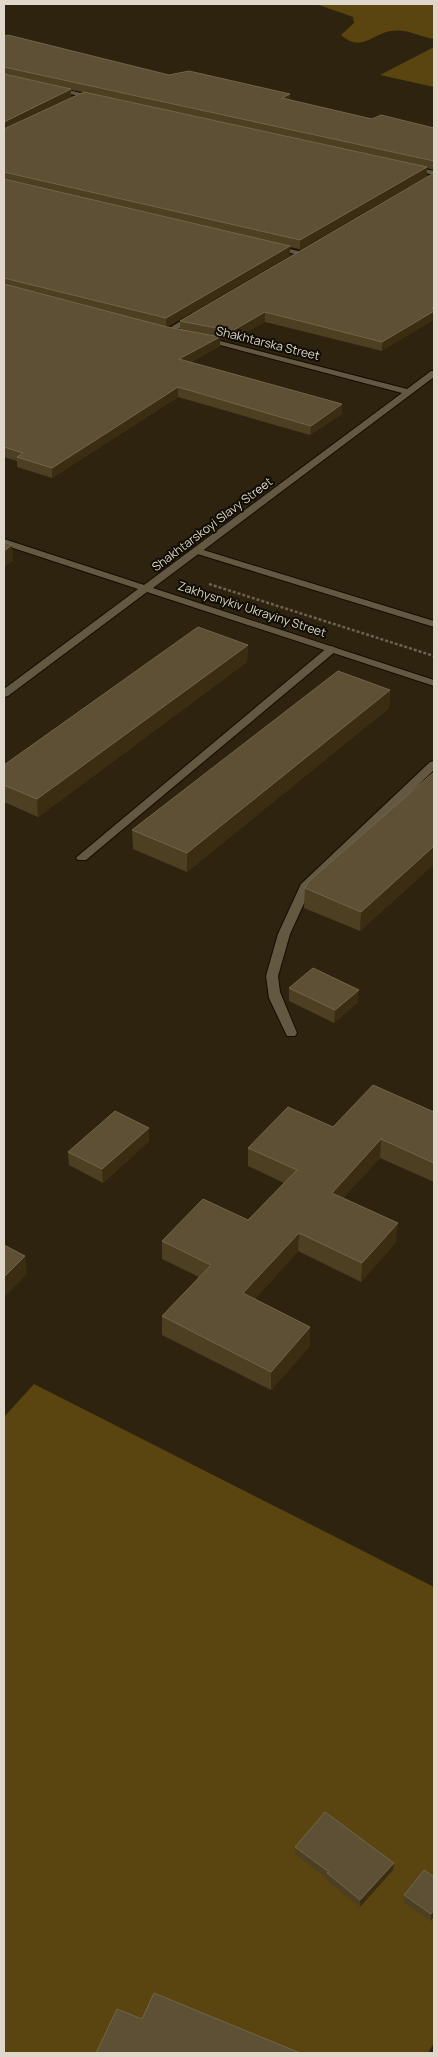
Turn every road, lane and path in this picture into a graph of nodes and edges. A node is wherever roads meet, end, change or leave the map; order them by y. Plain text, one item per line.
1 (49, 88) edge
2 (85, 95) junction
3 (105, 100) edge
4 (69, 103) edge
5 (405, 166) edge
6 (434, 174) edge
7 (426, 181) edge
8 (264, 245) edge
9 (311, 249) edge
10 (303, 254) junction
11 (294, 259) edge
12 (201, 312) edge
13 (158, 330) edge
14 (167, 332) junction
15 (434, 373) edge
16 (409, 392) junction
17 (4, 542) edge
18 (197, 551) junction
19 (169, 572) junction
20 (148, 589) junction
21 (434, 624) edge
22 (332, 649) junction
23 (434, 656) edge
24 (434, 683) edge
25 (4, 694) edge
26 (434, 764) edge
27 (82, 858) dead end
28 (292, 1033) dead end

1 - 2 street
2 - 3 street
2 - 4 street
5 - 6 street
6 - 7 street
8 - 10 street
9 - 10 street
10 - 11 street
12 - 14 street
13 - 14 street, Shakhtarska Street
14 - 16 street, Shakhtarska Street
15 - 16 street, Shakhtarskoyi Slavy Street
16 - 18 street, Shakhtarskoyi Slavy Street
17 - 20 street, Zakhysnykiv Ukrayiny Street
18 - 19 street, Shakhtarskoyi Slavy Street
18 - 21 street
19 - 20 street, Shakhtarskoyi Slavy Street
19 - 23 path
20 - 22 street, Zakhysnykiv Ukrayiny Street
20 - 25 street, Shakhtarskoyi Slavy Street
22 - 24 street, Zakhysnykiv Ukrayiny Street
22 - 27 street
26 - 28 street

